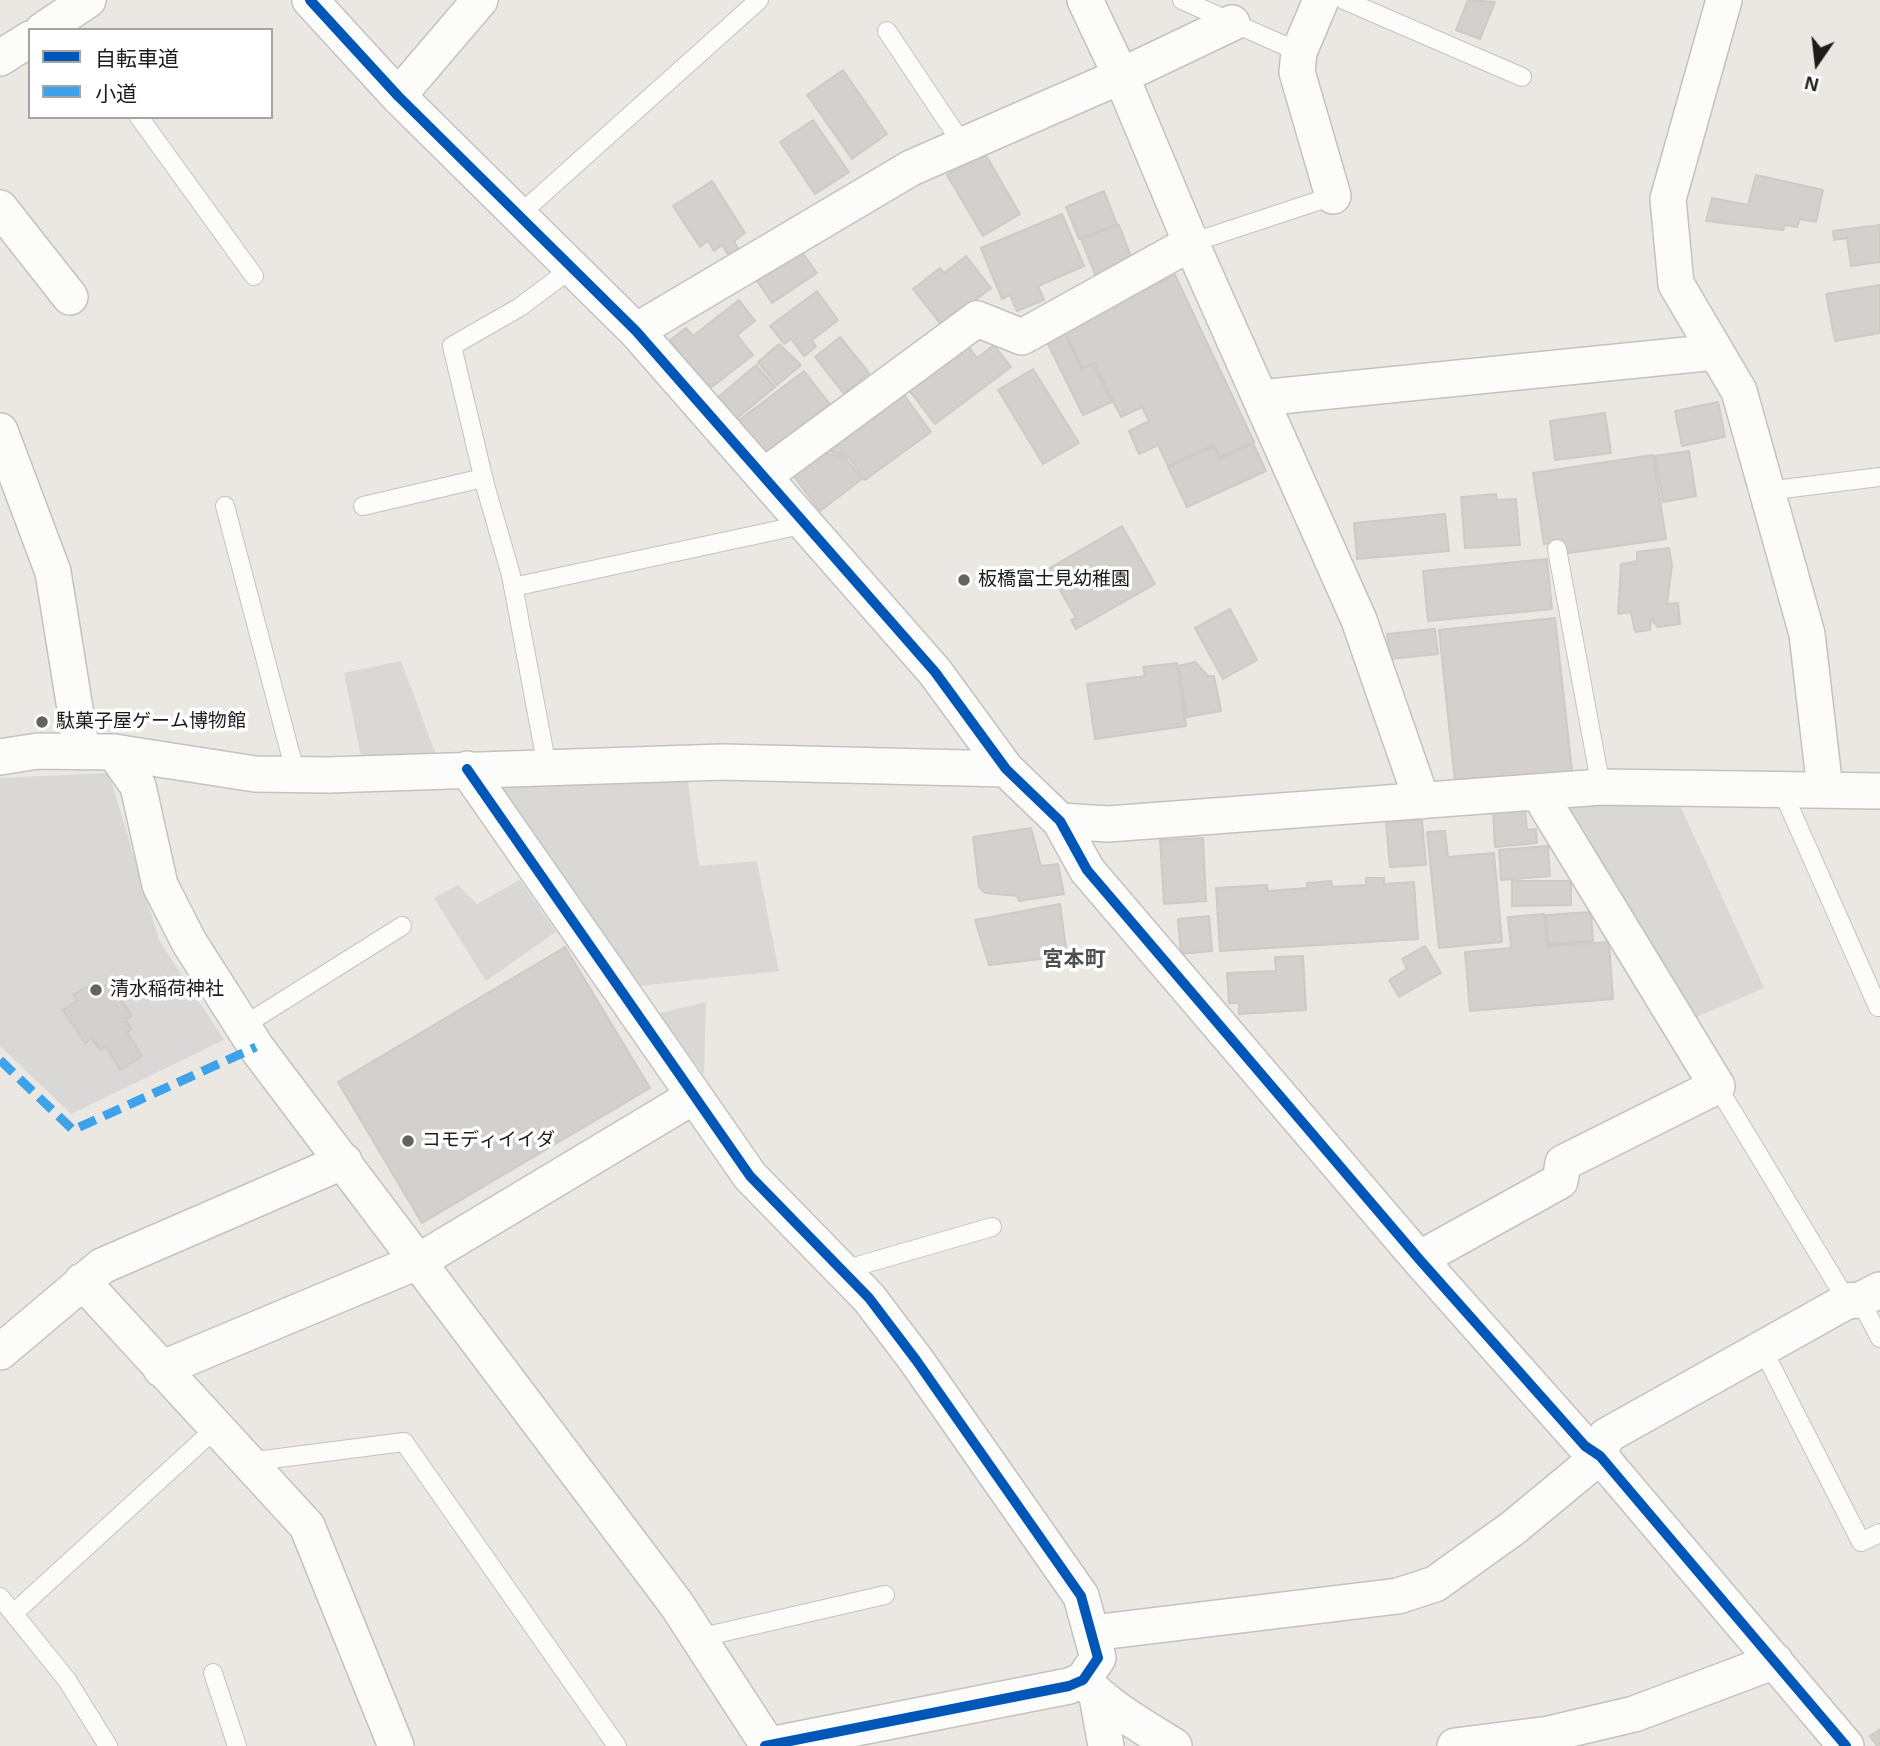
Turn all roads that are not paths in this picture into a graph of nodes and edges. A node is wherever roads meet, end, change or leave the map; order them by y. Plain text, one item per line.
1 (310, 0) edge
2 (480, 0) edge
3 (759, 0) edge
4 (1084, 0) edge
5 (1182, 0) edge
6 (1321, 0) edge
7 (1344, 0) edge
8 (1724, 0) edge
9 (1233, 23) junction
10 (887, 31) dead end
11 (28, 39) edge
12 (1299, 52) junction
13 (0, 58) edge
14 (1121, 76) junction
15 (1522, 77) dead end
16 (398, 96) junction
17 (140, 119) edge
18 (963, 145) junction
19 (1333, 196) joint
20 (0, 208) edge
21 (519, 215) junction
22 (1191, 243) junction
23 (572, 268) junction
24 (254, 275) dead end
25 (71, 297) dead end
26 (636, 331) junction
27 (1716, 352) junction
28 (1260, 398) junction
29 (0, 431) edge
30 (764, 476) junction
31 (1880, 477) edge
32 (483, 478) junction
33 (1767, 491) junction
34 (225, 506) dead end
35 (363, 506) dead end
36 (806, 524) junction
37 (1557, 549) dead end
38 (513, 587) junction
39 (98, 752) junction
40 (0, 757) edge
41 (547, 767) junction
42 (467, 769) junction
43 (1006, 769) junction
44 (296, 775) junction
45 (1601, 787) junction
46 (1781, 788) junction
47 (1825, 789) junction
48 (1880, 791) edge
49 (1538, 792) junction
50 (1422, 801) junction
51 (1060, 821) junction
52 (402, 926) dead end
53 (1878, 1007) dead end
54 (243, 1026) junction
55 (1717, 1086) junction
56 (694, 1096) junction
57 (344, 1161) junction
58 (992, 1227) dead end
59 (1419, 1259) junction
60 (419, 1261) junction
61 (840, 1271) junction
62 (82, 1280) junction
63 (1862, 1297) edge
64 (1880, 1338) edge
65 (1763, 1350) junction
66 (0, 1352) edge
67 (162, 1369) junction
68 (216, 1428) junction
69 (1600, 1456) junction
70 (248, 1462) junction
71 (1880, 1533) edge
72 (885, 1595) dead end
73 (0, 1597) edge
74 (15, 1612) junction
75 (1092, 1633) junction
76 (698, 1638) junction
77 (1775, 1661) junction
78 (213, 1673) dead end
79 (1090, 1688) junction
80 (108, 1746) edge
81 (237, 1746) edge
82 (396, 1746) edge
83 (617, 1746) edge
84 (767, 1746) edge
85 (1106, 1746) edge
86 (1174, 1746) edge
87 (1455, 1746) edge
88 (1846, 1746) edge

1 - 16 street
2 - 16 street
3 - 21 lane
4 - 14 street
5 - 9 lane
6 - 12 street
7 - 15 lane
8 - 27 street
9 - 12 lane
9 - 14 street
10 - 18 lane
11 - 13 street
12 - 19 street
14 - 18 street
14 - 22 street
16 - 21 street
17 - 24 lane
18 - 26 street
19 - 22 lane
20 - 25 street
21 - 23 street
22 - 28 street
22 - 30 street
23 - 26 street
23 - 32 lane
26 - 30 street
27 - 28 street
27 - 33 street
28 - 50 street
29 - 39 street
30 - 36 street
31 - 33 lane
32 - 35 lane
32 - 38 lane
33 - 47 street
34 - 44 lane
36 - 38 lane
36 - 43 street
37 - 45 lane
38 - 41 lane
39 - 40 street
39 - 44 street
39 - 54 street
41 - 42 street
41 - 43 street
42 - 44 street
42 - 56 street
43 - 51 street
45 - 46 street
45 - 49 street
46 - 47 street
46 - 53 lane
47 - 48 street
49 - 50 street
49 - 55 street
50 - 51 street
51 - 59 street
52 - 54 lane
54 - 57 street
55 - 59 street
55 - 63 lane
56 - 60 street
56 - 61 street
57 - 60 street
57 - 62 street
58 - 61 lane
59 - 69 street
60 - 67 street
60 - 76 street
61 - 75 street
62 - 66 street
62 - 67 street
63 - 64 lane
63 - 65 street
65 - 69 street
65 - 71 lane
67 - 68 street
68 - 70 street
68 - 74 lane
69 - 75 street
69 - 77 street
70 - 82 street
70 - 83 lane
72 - 76 lane
73 - 74 lane
74 - 80 lane
75 - 79 street
76 - 84 street
77 - 87 street
77 - 88 street
78 - 81 lane
79 - 84 street
79 - 85 street
79 - 86 street

